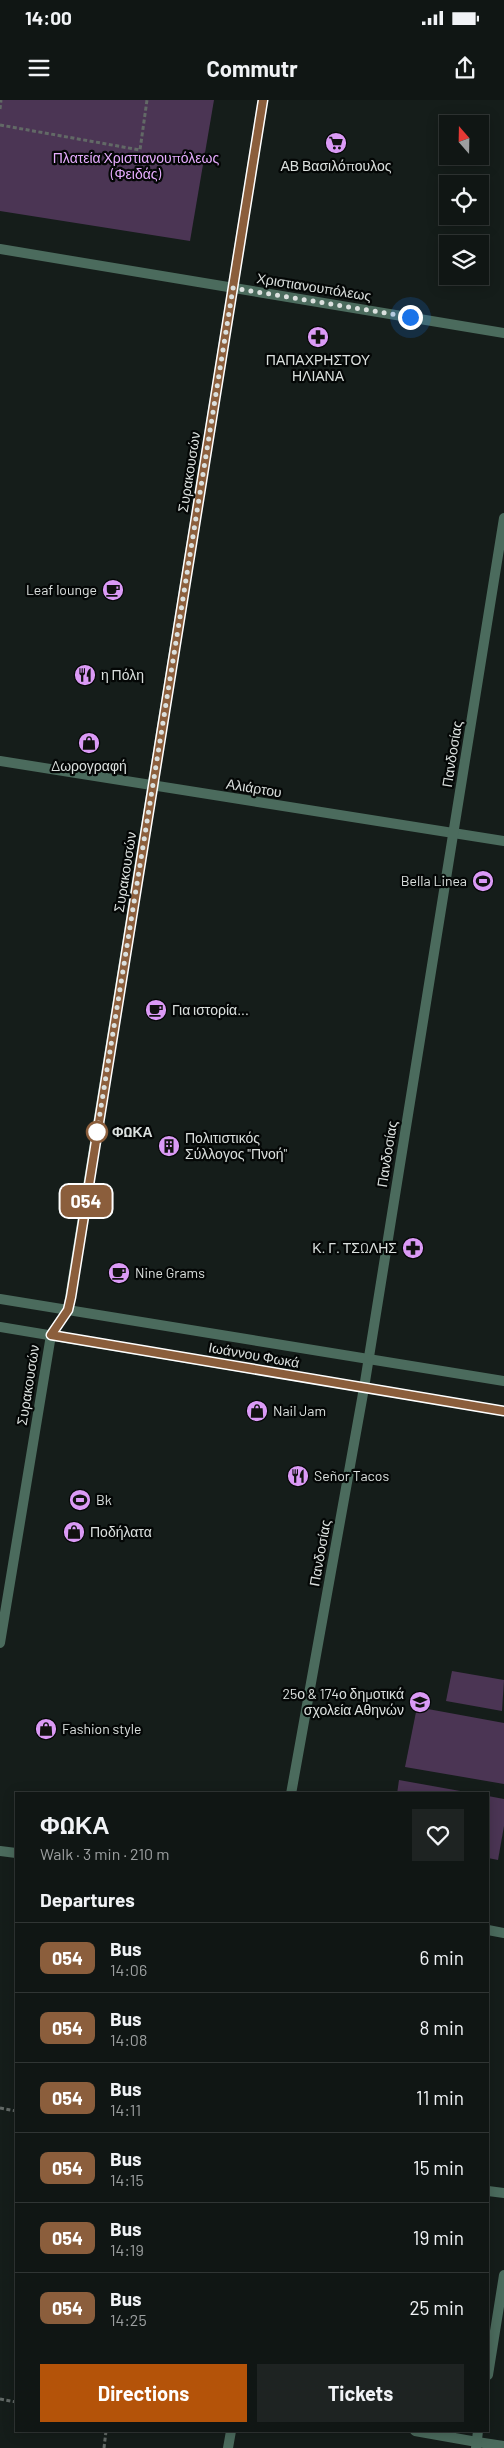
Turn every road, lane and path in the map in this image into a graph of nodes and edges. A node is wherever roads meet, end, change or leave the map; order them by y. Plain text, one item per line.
1 (1, 100) edge
2 (148, 100) edge
3 (263, 100) edge
4 (0, 109) edge
5 (0, 125) edge
6 (0, 249) edge
7 (233, 288) junction
8 (504, 333) edge
9 (504, 518) edge
10 (0, 762) edge
11 (153, 786) junction
12 (453, 833) junction
13 (504, 841) edge
14 (0, 1299) edge
15 (68, 1310) junction
16 (0, 1326) edge
17 (51, 1335) junction
18 (368, 1359) junction
19 (504, 1381) edge
20 (364, 1388) junction
21 (504, 1411) edge
22 (0, 1643) edge
23 (292, 1792) edge
24 (0, 1851) edge
25 (15, 1853) edge
26 (489, 1930) edge
27 (504, 1933) edge
28 (0, 2108) edge
29 (15, 2111) edge
30 (489, 2191) edge
31 (504, 2194) edge
32 (504, 2274) edge
33 (489, 2369) edge
34 (0, 2399) edge
35 (15, 2402) edge
36 (106, 2432) edge
37 (232, 2432) edge
38 (422, 2432) edge
39 (477, 2440) edge
40 (504, 2446) edge
41 (104, 2448) edge
42 (228, 2448) edge

1 - 4 path
2 - 5 path
3 - 7 street, Συρακουσών
6 - 7 street, Χριστιανουπόλεως
7 - 8 street, Χριστιανουπόλεως
7 - 11 street, Συρακουσών
9 - 12 street, Πανδοσίας
10 - 11 street, Αλιάρτου
11 - 12 street, Αλιάρτου
11 - 15 street, Συρακουσών
12 - 13 street, Αλιάρτου
12 - 18 street, Πανδοσίας
14 - 15 street, Ιωάννου Φωκά
15 - 17 street, Συρακουσών
15 - 18 street, Ιωάννου Φωκά
16 - 17 street, Ιωάννου Φωκά
17 - 20 street, Ιωάννου Φωκά
17 - 22 street, Συρακουσών
18 - 19 street, Ιωάννου Φωκά
18 - 20 street, Πανδοσίας
20 - 21 street, Ιωάννου Φωκά
20 - 23 street, Πανδοσίας
24 - 25 street
26 - 27 street
28 - 29 path
30 - 31 street
32 - 33 street
34 - 35 path
36 - 41 path
37 - 42 street
38 - 39 street
39 - 40 street

